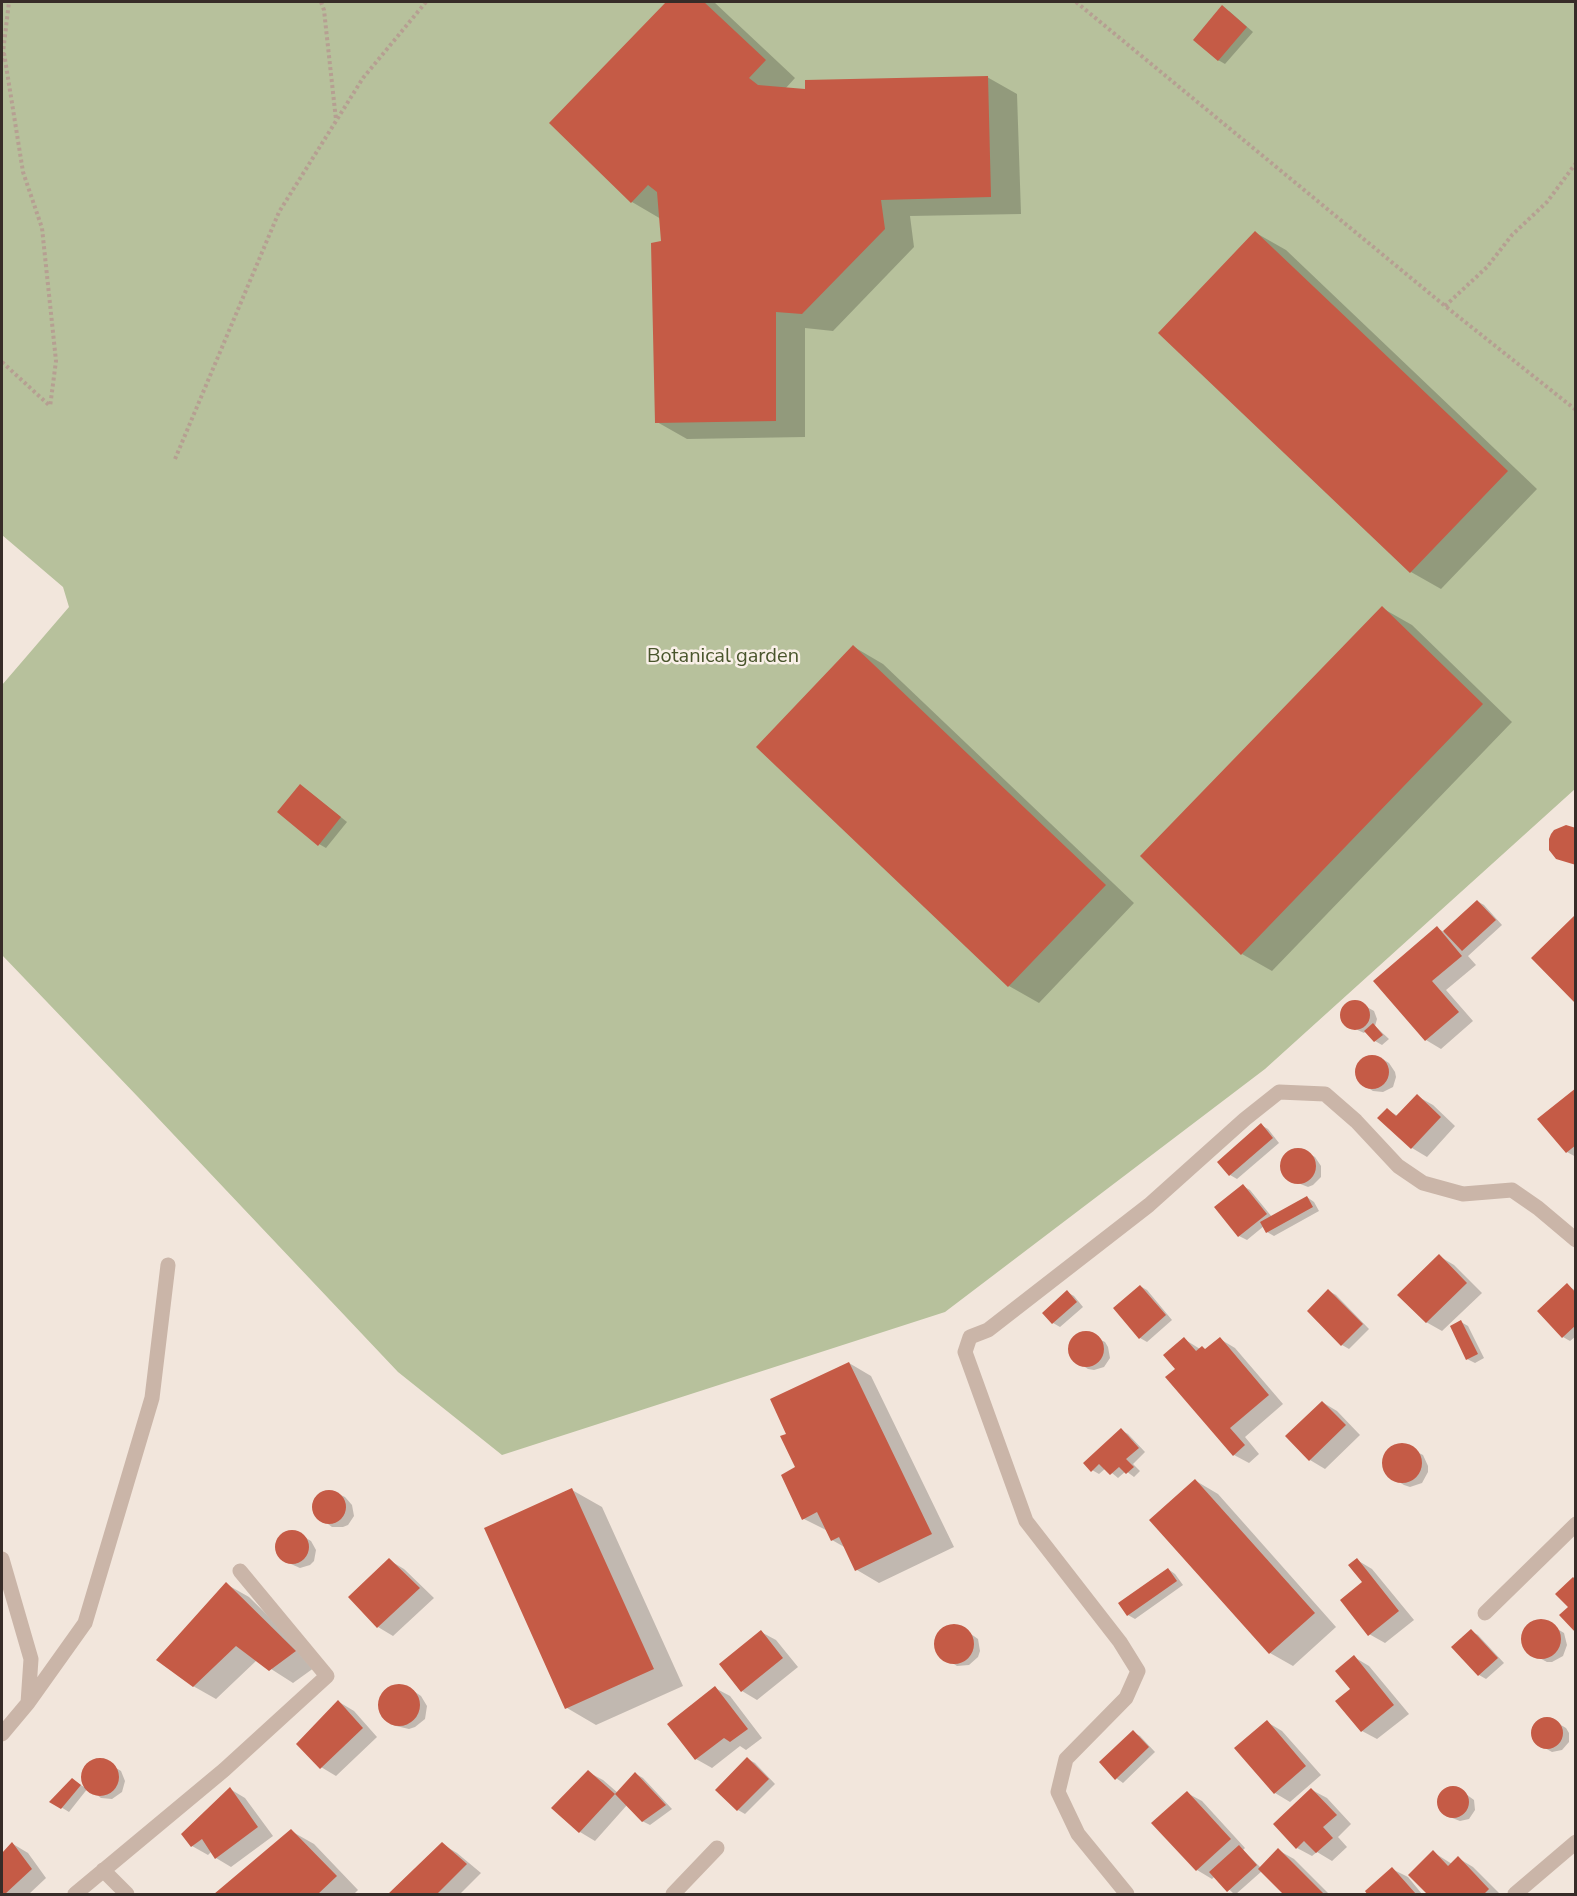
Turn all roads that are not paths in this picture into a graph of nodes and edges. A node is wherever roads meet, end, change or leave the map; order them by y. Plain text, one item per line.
1 (1575, 1240) edge
2 (168, 1265) dead end
3 (1575, 1524) edge
4 (2, 1559) edge
5 (240, 1571) dead end
6 (1485, 1613) dead end
7 (28, 1703) junction
8 (2, 1734) edge
9 (1575, 1842) edge
10 (717, 1848) dead end
11 (103, 1870) junction
12 (75, 1894) edge
13 (127, 1894) edge
14 (673, 1894) edge
15 (1127, 1894) edge
16 (1515, 1894) edge

1 - 15 street
2 - 7 street
3 - 6 street
4 - 7 street
5 - 11 street
7 - 8 street
9 - 16 street
10 - 14 street
11 - 12 street
11 - 13 street

